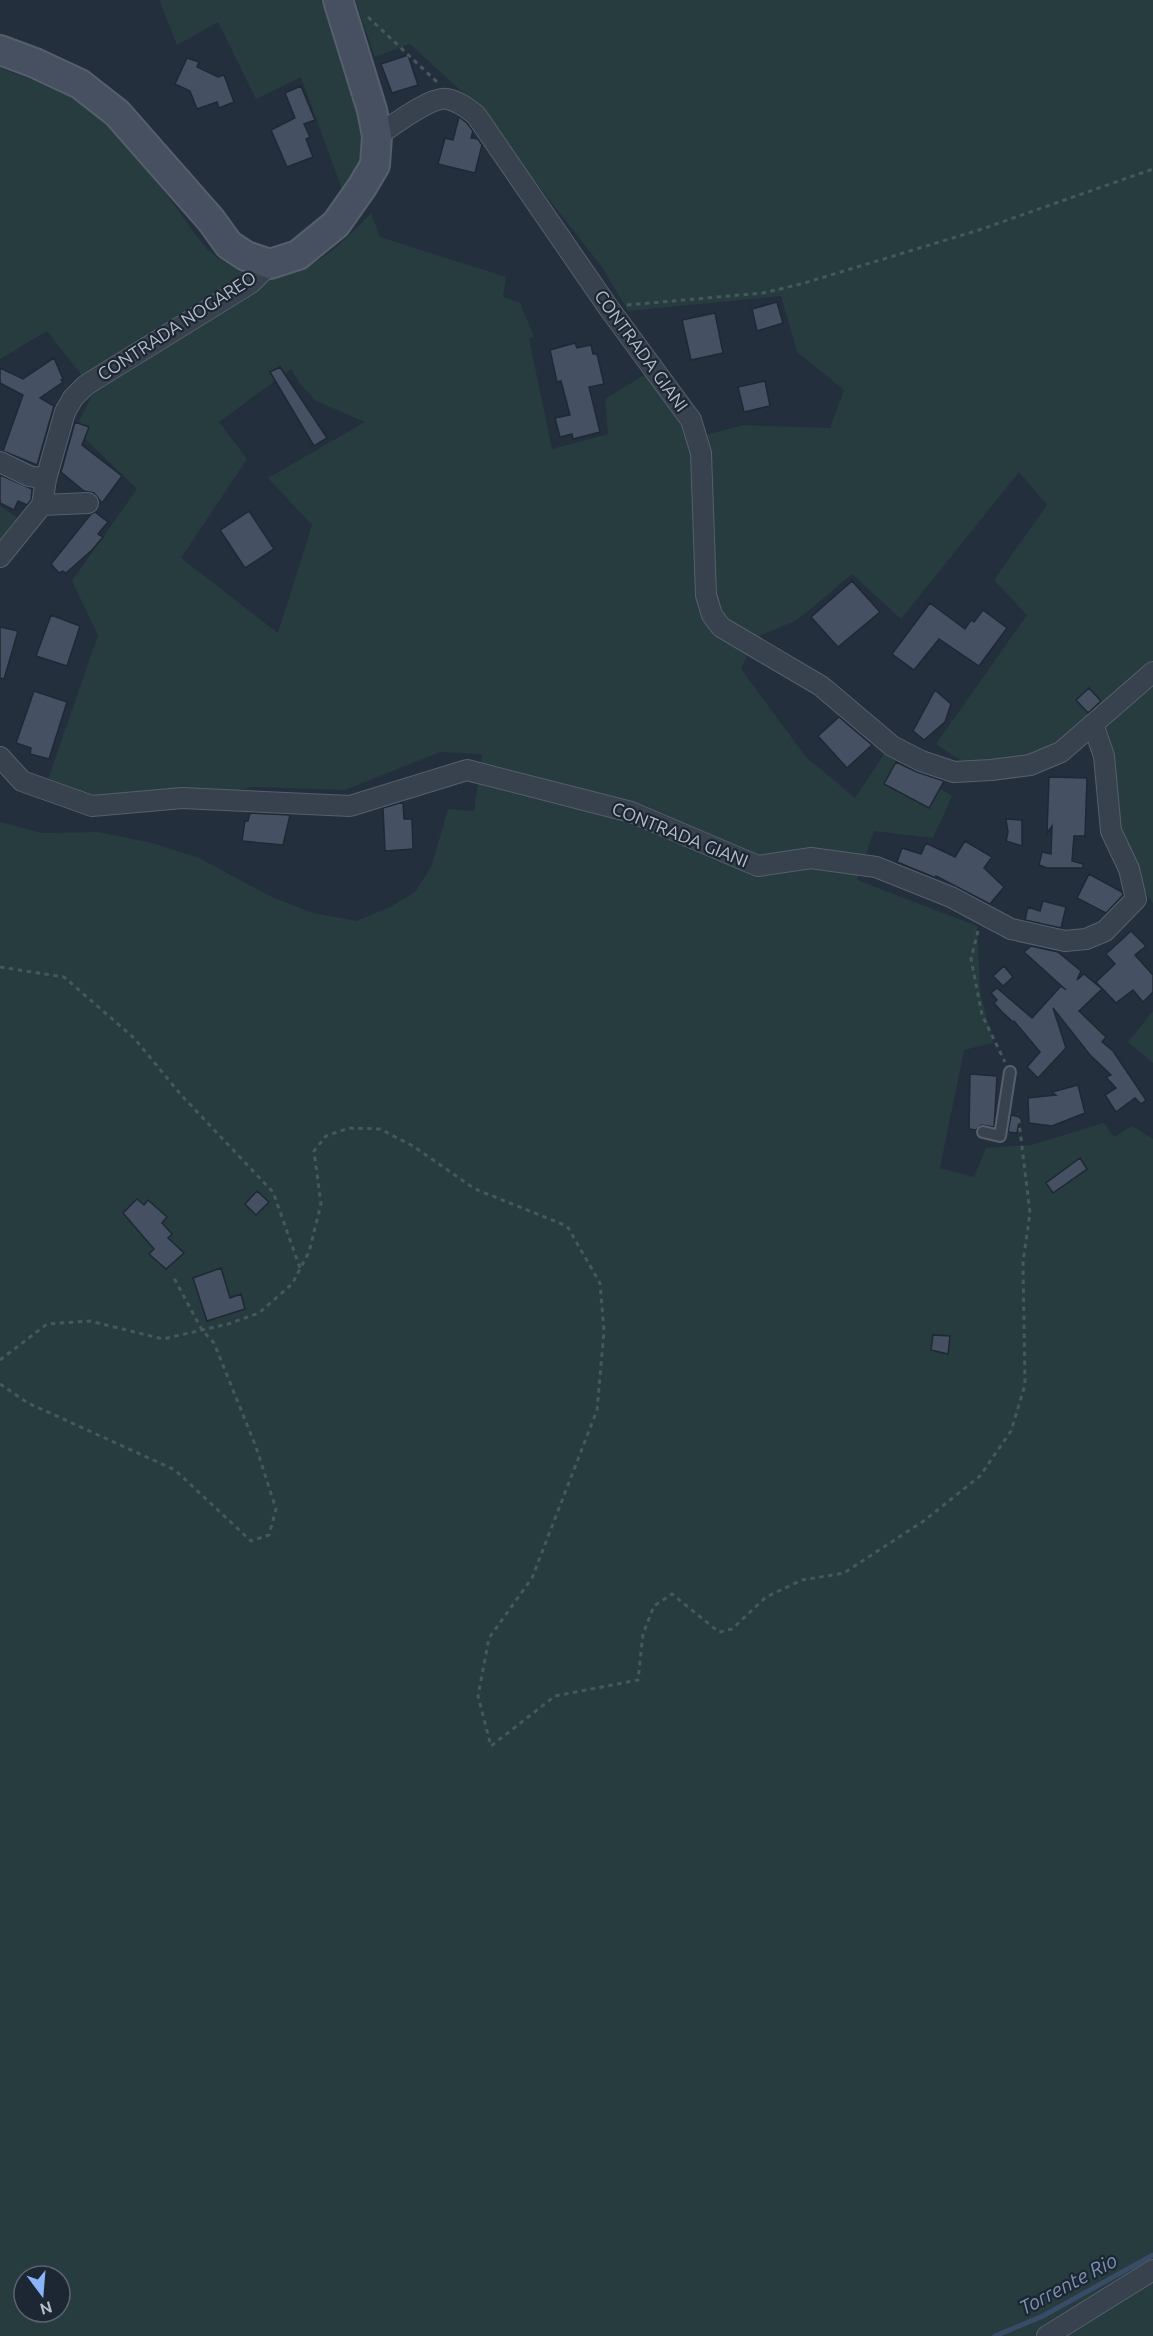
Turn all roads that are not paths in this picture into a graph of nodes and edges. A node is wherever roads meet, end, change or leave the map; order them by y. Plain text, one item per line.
1 (338, 0) edge
2 (0, 50) edge
3 (377, 136) junction
4 (270, 264) junction
5 (0, 462) edge
6 (46, 479) junction
7 (88, 503) dead end
8 (42, 505) junction
9 (0, 556) edge
10 (1153, 672) edge
11 (1093, 724) junction
12 (0, 757) edge
13 (1010, 1072) road end
14 (982, 1132) dead end
15 (1153, 2270) edge
16 (1047, 2336) edge

1 - 3 street
2 - 4 street, CONTRADA NOGAREO
3 - 4 street
3 - 11 street, CONTRADA GIANI
4 - 6 street, CONTRADA NOGAREO
5 - 6 street
6 - 8 street, CONTRADA NOGAREO
7 - 8 street
8 - 9 street
10 - 11 street, CONTRADA GIANI
11 - 12 street, CONTRADA GIANI
13 - 14 lane
15 - 16 street

